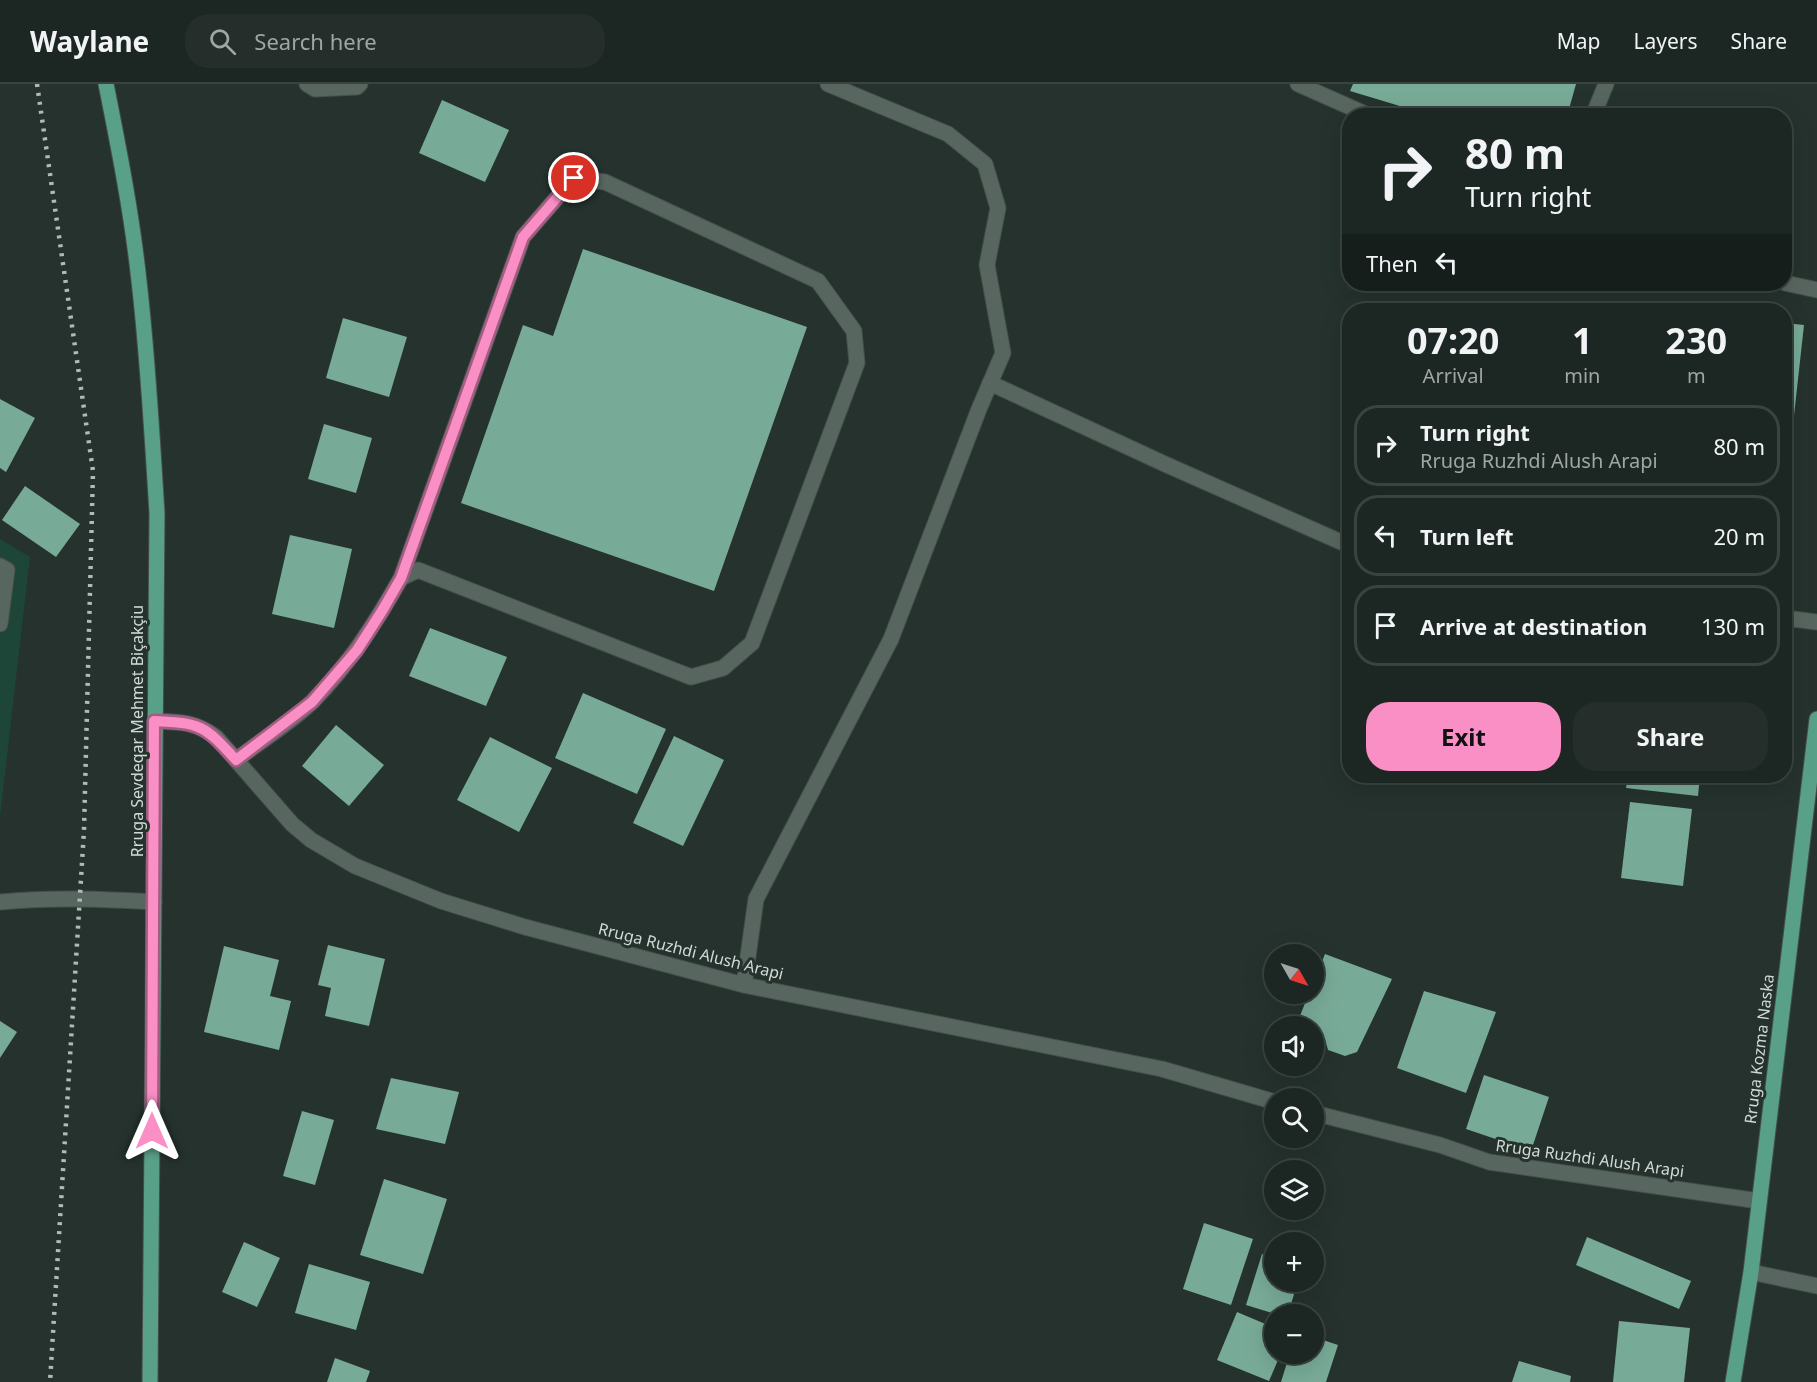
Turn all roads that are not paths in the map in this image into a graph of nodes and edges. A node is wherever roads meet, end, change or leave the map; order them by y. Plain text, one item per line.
1 (106, 84) edge
2 (307, 84) edge
3 (360, 84) edge
4 (828, 84) edge
5 (1298, 84) edge
6 (1606, 84) edge
7 (1352, 108) edge
8 (1596, 108) edge
9 (1792, 285) edge
10 (1817, 290) edge
11 (990, 383) junction
12 (1342, 542) edge
13 (0, 566) edge
14 (401, 578) junction
15 (1792, 619) edge
16 (1817, 622) edge
17 (0, 624) edge
18 (1817, 719) edge
19 (154, 721) junction
20 (236, 760) junction
21 (0, 902) edge
22 (154, 902) junction
23 (744, 985) junction
24 (1264, 1099) edge
25 (1324, 1116) edge
26 (1759, 1201) junction
27 (1751, 1272) junction
28 (1817, 1286) edge
29 (150, 1382) edge
30 (1733, 1382) edge

1 - 19 main road, Rruga Sevdeqar Mehmet Biçakçiu
2 - 3 street
4 - 11 street
5 - 7 street
6 - 8 street
9 - 10 street
11 - 12 street
11 - 23 street
13 - 17 street
14 - 14 street
14 - 20 street
15 - 16 street
18 - 26 main road, Rruga Kozma Naska
19 - 20 street, Rruga Ruzhdi Alush Arapi
19 - 22 main road, Rruga Sevdeqar Mehmet Biçakçiu
20 - 23 street, Rruga Ruzhdi Alush Arapi
21 - 22 street
22 - 29 main road, Rruga Sevdeqar Mehmet Biçakçiu
23 - 24 street, Rruga Ruzhdi Alush Arapi
25 - 26 street, Rruga Ruzhdi Alush Arapi
26 - 27 main road, Rruga Kozma Naska
27 - 28 street
27 - 30 main road, Rruga Kozma Naska

